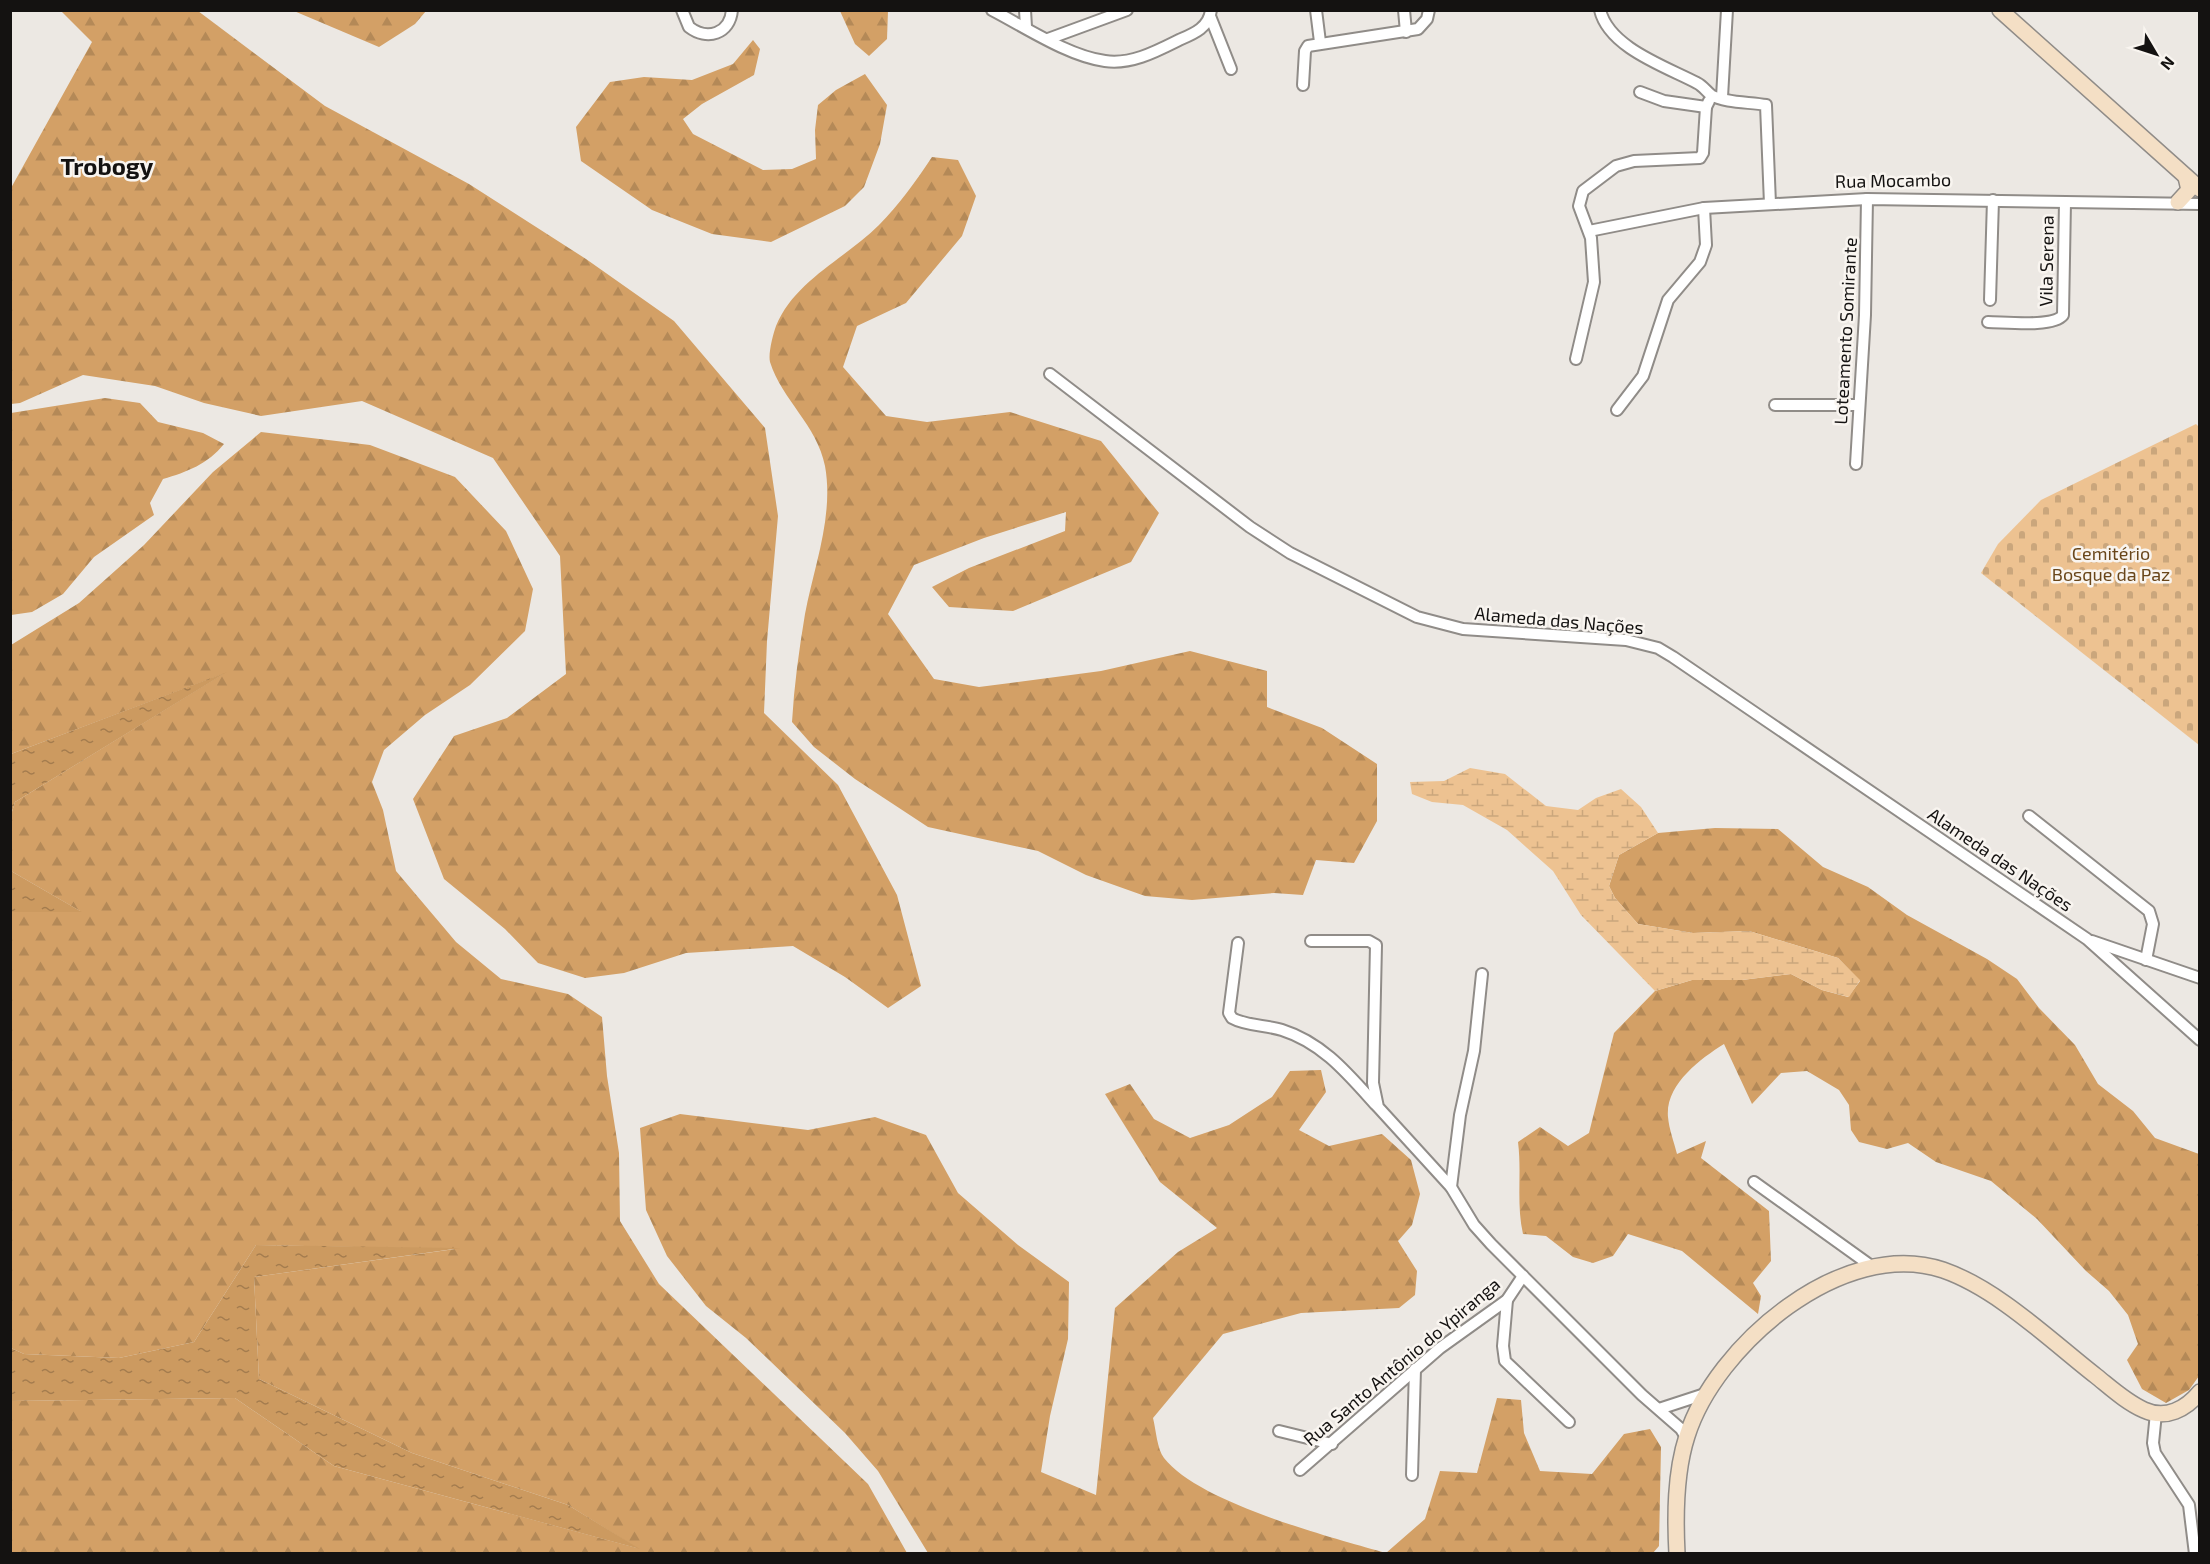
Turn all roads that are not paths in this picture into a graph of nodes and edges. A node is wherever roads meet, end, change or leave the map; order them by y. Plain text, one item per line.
1 (682, 10) edge
2 (732, 10) edge
3 (992, 10) edge
4 (1025, 10) edge
5 (1127, 10) edge
6 (1316, 10) edge
7 (1404, 10) edge
8 (1600, 10) edge
9 (1727, 10) edge
10 (2000, 10) edge
11 (1210, 13) edge
12 (1428, 15) edge
13 (1026, 27) junction
14 (1406, 32) junction
15 (1048, 39) junction
16 (1320, 42) junction
17 (1231, 69) dead end
18 (1303, 85) dead end
19 (1640, 92) dead end
20 (1716, 96) junction
21 (1706, 107) junction
22 (2186, 177) junction
23 (2199, 189) edge
24 (1867, 199) junction
25 (1993, 200) junction
26 (2065, 202) junction
27 (2178, 202) junction
28 (1770, 204) junction
29 (2199, 204) edge
30 (1704, 208) junction
31 (1589, 231) junction
32 (1989, 300) dead end
33 (1988, 322) dead end
34 (1576, 359) dead end
35 (1050, 374) dead end
36 (1775, 405) dead end
37 (1860, 405) junction
38 (1617, 410) dead end
39 (1856, 464) dead end
40 (2029, 816) dead end
41 (2087, 939) junction
42 (1311, 941) dead end
43 (1238, 943) dead end
44 (2146, 960) junction
45 (1482, 974) dead end
46 (2199, 978) edge
47 (2199, 1040) edge
48 (1378, 1107) junction
49 (1754, 1182) dead end
50 (1450, 1187) junction
51 (1874, 1268) junction
52 (1523, 1276) junction
53 (1507, 1300) junction
54 (1415, 1369) junction
55 (2199, 1392) edge
56 (1708, 1393) junction
57 (1659, 1409) junction
58 (2156, 1413) junction
59 (1569, 1422) dead end
60 (1279, 1431) dead end
61 (1686, 1437) junction
62 (1332, 1444) junction
63 (1300, 1470) dead end
64 (1412, 1475) dead end
65 (1677, 1554) edge
66 (2195, 1554) edge

1 - 2 street
3 - 13 street
4 - 13 street
5 - 15 street
6 - 16 street
7 - 14 street
8 - 20 street
9 - 20 street
10 - 22 main road
11 - 15 street
11 - 17 street
12 - 14 street
13 - 15 street
14 - 16 street
16 - 18 street
19 - 21 street
20 - 21 street
20 - 28 street
21 - 31 street
22 - 23 main road
22 - 27 main road
24 - 25 street, Rua Mocambo
24 - 28 street, Rua Mocambo
24 - 37 street, Loteamento Somirante
25 - 26 street, Rua Mocambo
25 - 32 street
26 - 27 street, Rua Mocambo
26 - 33 street, Vila Serena
27 - 29 street, Rua Mocambo
28 - 30 street, Rua Mocambo
30 - 31 street, Rua Mocambo
30 - 38 street
31 - 34 street
35 - 41 street, Alameda das Nações
36 - 37 street
37 - 39 street, Loteamento Somirante
40 - 44 street
41 - 44 street, Alameda das Nações
41 - 47 street, Alameda das Nações
42 - 48 street
43 - 48 street, Rua Santo Antônio do Ypiranga
44 - 46 street, Alameda das Nações
45 - 50 street
48 - 50 street, Rua Santo Antônio do Ypiranga
49 - 51 street
50 - 52 street, Rua Santo Antônio do Ypiranga
51 - 56 main road
51 - 58 main road
52 - 53 street, Rua Santo Antônio do Ypiranga
52 - 57 street, Rua Santo Antônio do Ypiranga
53 - 54 street, Rua Santo Antônio do Ypiranga
53 - 59 street
54 - 62 street, Rua Santo Antônio do Ypiranga
54 - 64 street
55 - 58 main road
56 - 57 street
56 - 61 main road
57 - 61 street, Rua Santo Antônio do Ypiranga
58 - 66 street
60 - 62 street
61 - 65 main road
62 - 63 street, Rua Santo Antônio do Ypiranga

